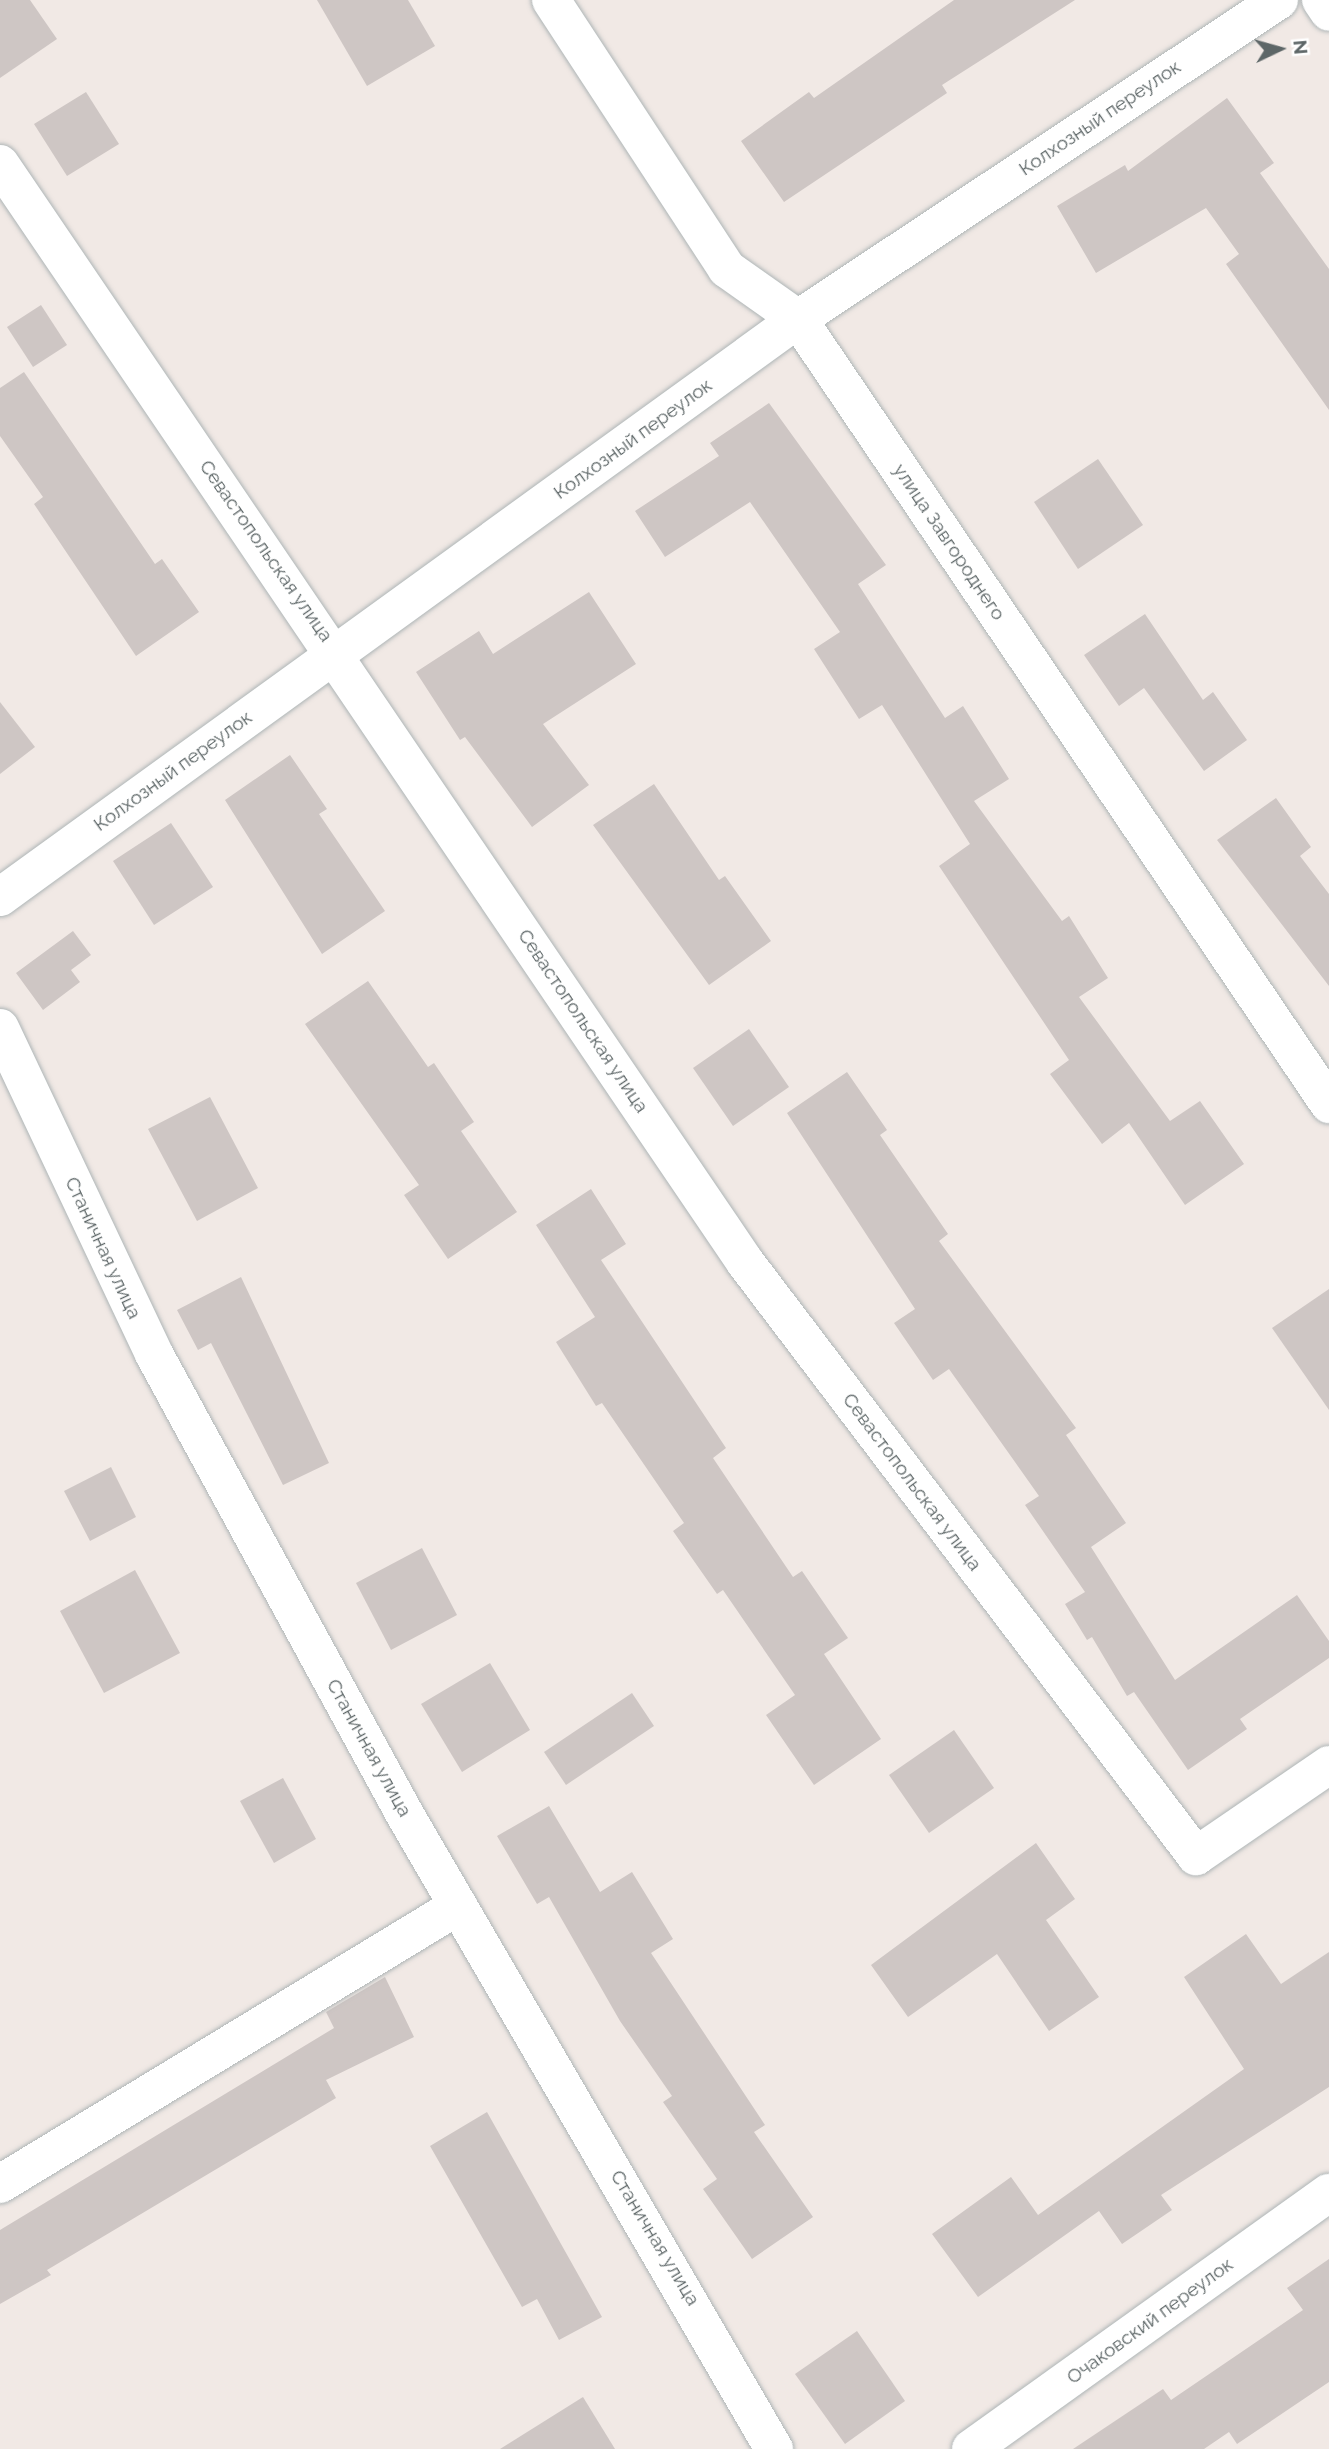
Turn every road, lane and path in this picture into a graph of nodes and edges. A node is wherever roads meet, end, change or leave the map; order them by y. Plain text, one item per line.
1 (551, 0) edge
2 (1279, 0) edge
3 (1321, 0) edge
4 (1329, 12) edge
5 (0, 164) edge
6 (798, 319) junction
7 (336, 653) junction
8 (0, 897) edge
9 (0, 1028) edge
10 (1329, 1104) edge
11 (1329, 1765) edge
12 (458, 1906) junction
13 (0, 2184) edge
14 (1329, 2193) edge
15 (774, 2449) edge
16 (971, 2449) edge

1 - 6 street, улица Завгороднего
2 - 6 street, Колхозный переулок
3 - 4 street
5 - 7 street, Севастопольская улица
6 - 7 street, Колхозный переулок
6 - 10 street, улица Завгороднего
7 - 8 street, Колхозный переулок
7 - 11 street, Севастопольская улица
9 - 12 street, Станичная улица
12 - 13 street
12 - 15 street, Станичная улица
14 - 16 street, Очаковский переулок

